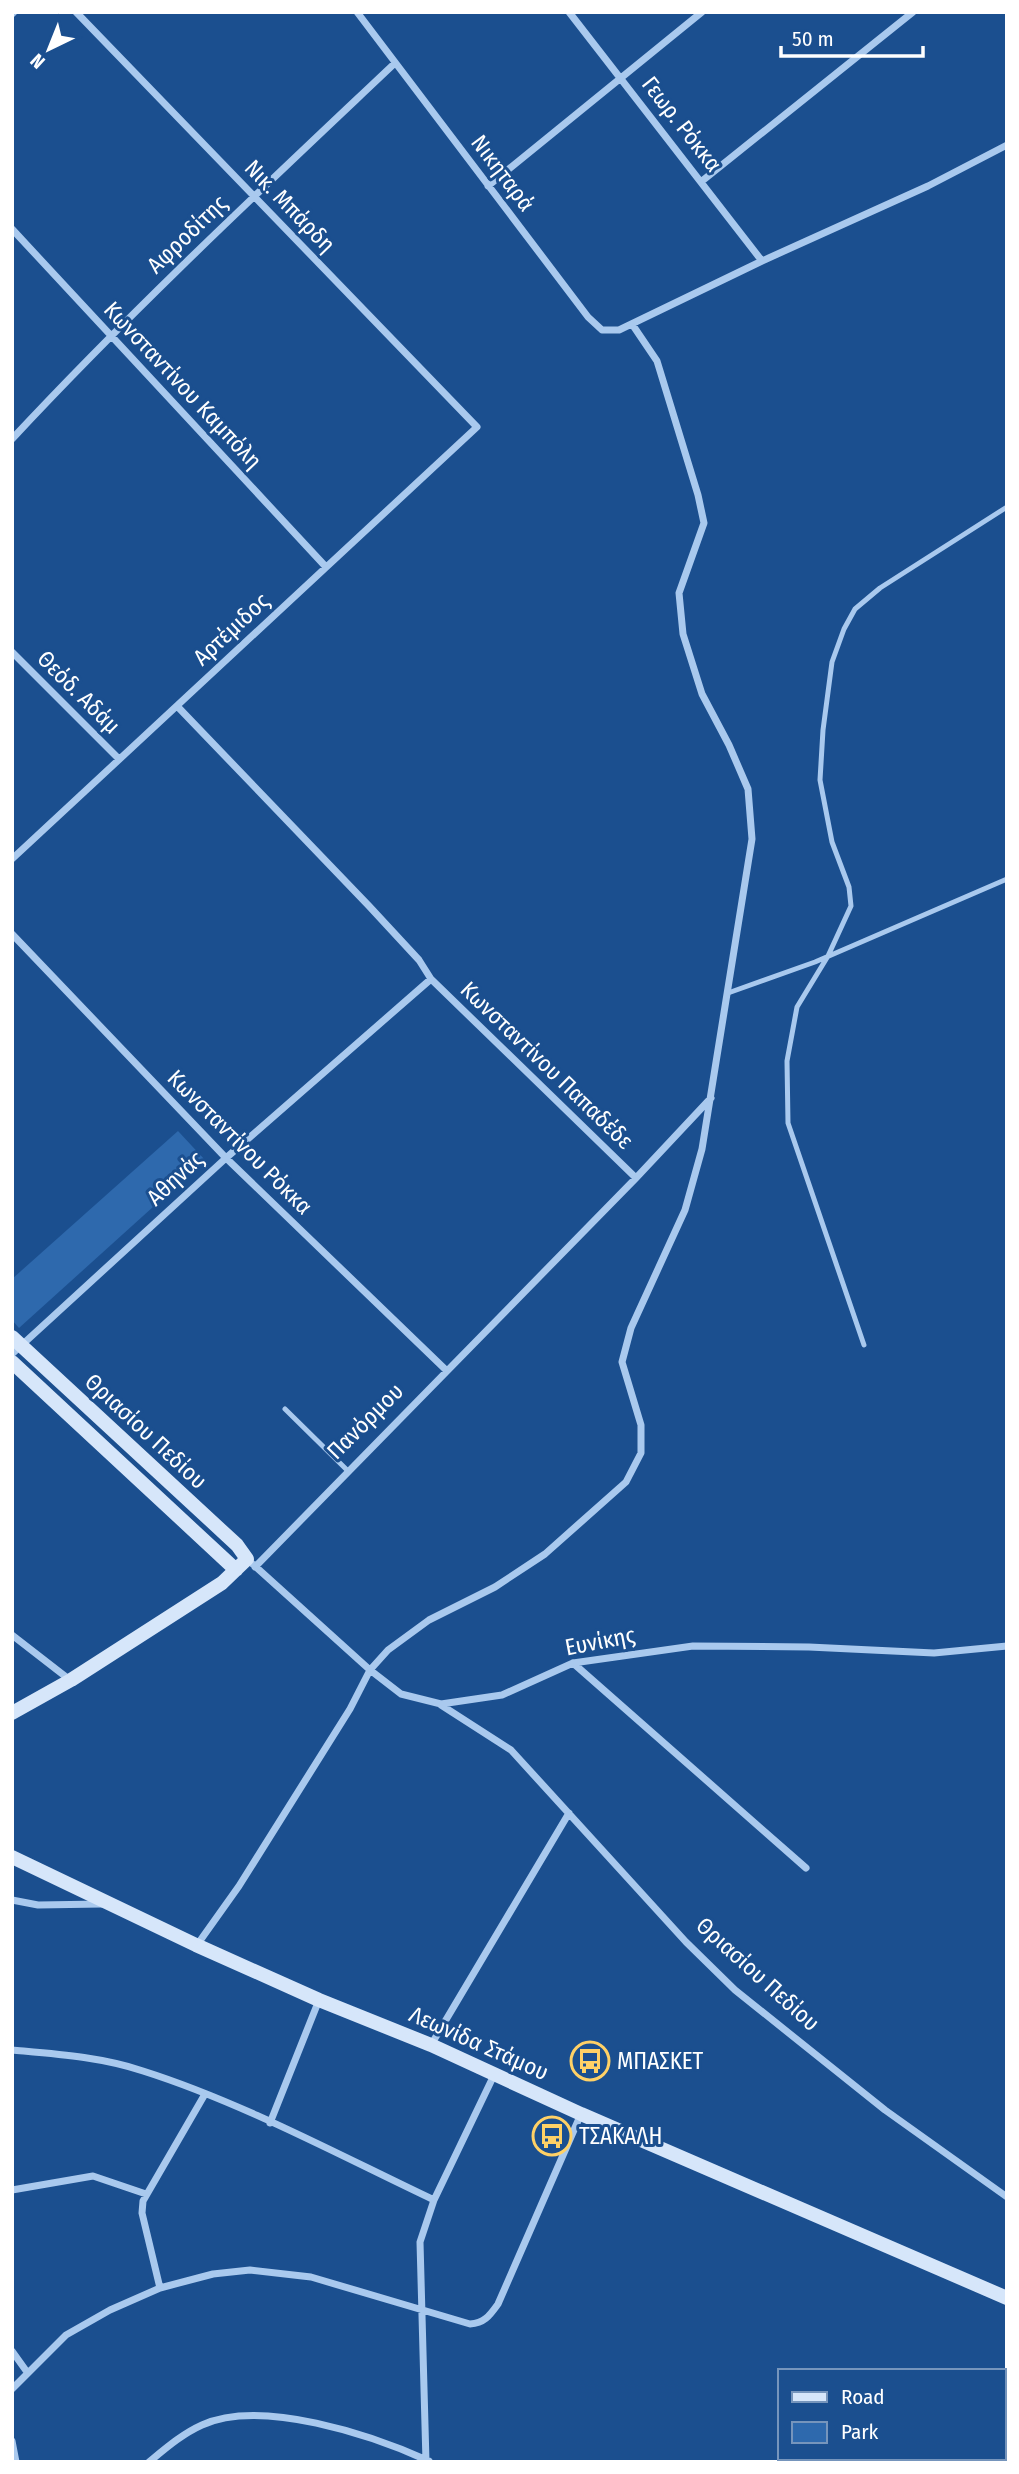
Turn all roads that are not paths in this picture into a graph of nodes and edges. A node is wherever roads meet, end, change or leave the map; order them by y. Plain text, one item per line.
1 (76, 12) edge
2 (357, 12) edge
3 (569, 12) edge
4 (702, 12) edge
5 (913, 12) edge
6 (395, 63) junction
7 (621, 76) junction
8 (1007, 145) edge
9 (702, 181) junction
10 (488, 186) junction
11 (253, 196) junction
12 (12, 229) edge
13 (762, 261) junction
14 (632, 324) junction
15 (111, 336) junction
16 (477, 428) joint
17 (12, 439) edge
18 (1007, 507) edge
19 (327, 567) junction
20 (12, 652) edge
21 (177, 706) junction
22 (119, 759) junction
23 (12, 859) edge
24 (1007, 879) edge
25 (12, 934) edge
26 (828, 956) junction
27 (431, 979) junction
28 (728, 993) junction
29 (712, 1097) junction
30 (226, 1158) junction
31 (636, 1178) junction
32 (864, 1345) dead end
33 (15, 1346) edge
34 (12, 1362) edge
35 (447, 1371) junction
36 (285, 1409) dead end
37 (348, 1471) junction
38 (246, 1565) junction
39 (12, 1635) edge
40 (1007, 1646) edge
41 (573, 1662) junction
42 (370, 1670) junction
43 (71, 1680) junction
44 (441, 1704) junction
45 (12, 1713) edge
46 (569, 1813) junction
47 (12, 1857) edge
48 (806, 1868) dead end
49 (12, 1900) edge
50 (108, 1903) junction
51 (197, 1945) junction
52 (319, 2000) junction
53 (431, 2045) junction
54 (12, 2049) edge
55 (495, 2073) junction
56 (205, 2094) junction
57 (581, 2114) junction
58 (270, 2123) junction
59 (12, 2190) edge
60 (146, 2194) junction
61 (1007, 2197) edge
62 (434, 2200) junction
63 (160, 2288) junction
64 (1007, 2298) edge
65 (423, 2311) junction
66 (12, 2351) edge
67 (27, 2372) junction
68 (12, 2389) edge
69 (12, 2441) edge
70 (427, 2461) edge
71 (16, 2462) edge
72 (149, 2462) edge

1 - 11 street, Νικ. Μπάρδη
2 - 6 street, Νικηταρά
3 - 7 street, Γεωρ. Ρόκκα
4 - 7 street
5 - 9 street
6 - 10 street, Νικηταρά
6 - 11 street, Αφροδίτης
7 - 9 street, Γεωρ. Ρόκκα
7 - 10 street
8 - 13 street
9 - 13 street, Γεωρ. Ρόκκα
10 - 14 street, Νικηταρά
11 - 15 street, Αφροδίτης
11 - 16 street, Νικ. Μπάρδη
12 - 15 street, Κωνσταντίνου Καμπόλη
13 - 14 street
14 - 28 street
15 - 17 street, Αφροδίτης
15 - 19 street, Κωνσταντίνου Καμπόλη
16 - 19 street, Αρτέμιδος
18 - 26 lane
19 - 21 street, Αρτέμιδος
20 - 22 street, Θεόδ. Αδάμ
21 - 22 street, Αρτέμιδος
21 - 27 street, Κωνσταντίνου Παπαδέδε
22 - 23 street, Αρτέμιδος
24 - 26 lane
25 - 30 street, Κωνσταντίνου Ρόκκα
26 - 28 lane
26 - 32 lane
27 - 30 street, Αθηνάς
27 - 31 street, Κωνσταντίνου Παπαδέδε
28 - 29 street
29 - 31 street, Πανόρμου
29 - 42 street
30 - 33 street, Αθηνάς
30 - 35 street, Κωνσταντίνου Ρόκκα
31 - 35 street, Πανόρμου
33 - 38 main road, Θριασίου Πεδίου
34 - 38 main road, Θριασίου Πεδίου
35 - 37 street, Πανόρμου
36 - 37 lane
37 - 38 street, Πανόρμου
38 - 42 street, Ευνίκης
38 - 43 main road, Πανόρμου
39 - 43 street
40 - 41 street, Ευνίκης
41 - 44 street, Ευνίκης
41 - 48 street
42 - 44 street, Ευνίκης
42 - 51 street
43 - 45 main road, Πανόρμου
44 - 46 street, Θριασίου Πεδίου
46 - 53 street
46 - 61 street, Θριασίου Πεδίου
47 - 50 main road, Λεωνίδα Στάμου
49 - 50 street
50 - 51 main road, Λεωνίδα Στάμου
51 - 52 main road, Λεωνίδα Στάμου
52 - 53 main road, Λεωνίδα Στάμου
52 - 58 street
53 - 55 main road, Λεωνίδα Στάμου
54 - 56 street
55 - 57 main road, Λεωνίδα Στάμου
55 - 62 street
56 - 58 street
56 - 60 street
57 - 64 main road, Λεωνίδα Στάμου
57 - 65 street
58 - 62 street
59 - 60 street
60 - 63 street
62 - 65 street
63 - 65 street
63 - 67 street
65 - 70 street
66 - 67 street
67 - 68 street
69 - 71 street
70 - 72 street

